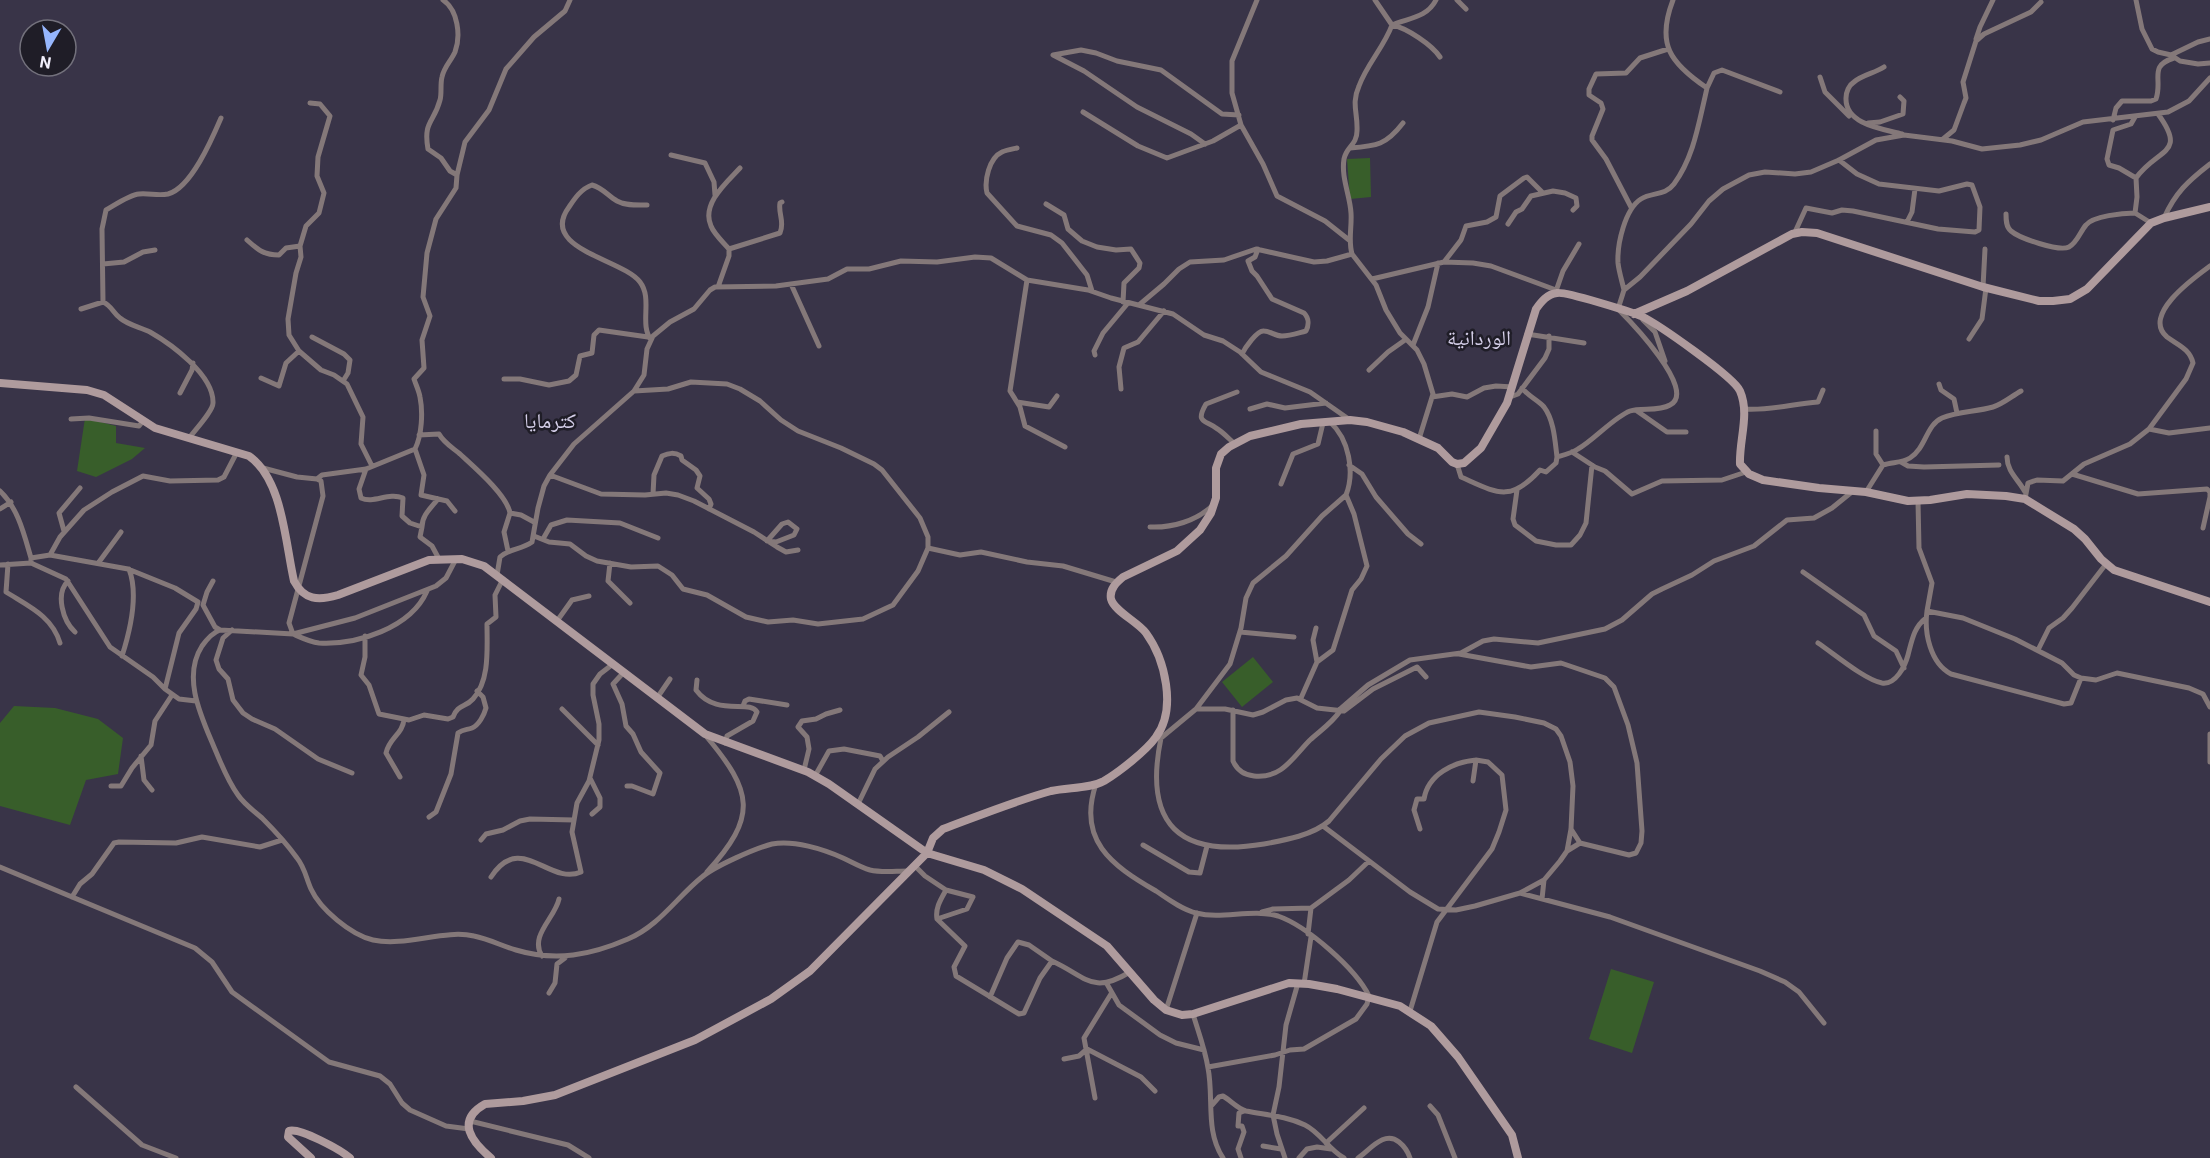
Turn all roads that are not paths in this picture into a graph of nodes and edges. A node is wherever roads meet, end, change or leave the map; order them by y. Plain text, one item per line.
1 (443, 0) edge
2 (570, 0) edge
3 (1257, 0) edge
4 (1375, 0) edge
5 (1436, 0) edge
6 (1457, 0) edge
7 (1673, 0) edge
8 (1993, 0) edge
9 (2136, 0) edge
10 (2041, 2) dead end
11 (1466, 9) dead end
12 (1392, 25) junction
13 (2210, 39) edge
14 (1976, 40) junction
15 (1668, 49) junction
16 (2173, 56) junction
17 (1440, 57) dead end
18 (2210, 63) edge
19 (1884, 67) dead end
20 (1820, 78) dead end
21 (2210, 78) edge
22 (1707, 88) junction
23 (1780, 92) dead end
24 (1900, 97) dead end
25 (310, 104) dead end
26 (1083, 112) dead end
27 (2158, 114) junction
28 (1239, 115) junction
29 (2135, 117) junction
30 (221, 118) dead end
31 (2117, 119) junction
32 (1403, 123) dead end
33 (1865, 123) junction
34 (1241, 125) junction
35 (1904, 135) junction
36 (1943, 140) junction
37 (1204, 144) junction
38 (1017, 148) dead end
39 (1349, 148) junction
40 (671, 155) dead end
41 (1839, 160) junction
42 (2210, 164) edge
43 (740, 168) dead end
44 (457, 175) junction
45 (2136, 178) junction
46 (1915, 189) junction
47 (1543, 193) junction
48 (715, 196) junction
49 (782, 202) dead end
50 (1046, 204) dead end
51 (647, 205) dead end
52 (1631, 207) junction
53 (2210, 207) edge
54 (1573, 210) dead end
55 (2134, 213) junction
56 (2006, 214) dead end
57 (2164, 218) junction
58 (1907, 222) junction
59 (2151, 223) junction
60 (1508, 224) dead end
61 (1068, 229) junction
62 (1796, 232) junction
63 (780, 233) junction
64 (247, 240) dead end
65 (785, 240) dead end
66 (1349, 240) junction
67 (1059, 241) junction
68 (1579, 244) dead end
69 (300, 246) junction
70 (729, 249) junction
71 (1258, 249) junction
72 (1984, 249) dead end
73 (155, 250) dead end
74 (1352, 255) junction
75 (1444, 262) junction
76 (1437, 263) junction
77 (103, 264) junction
78 (2210, 266) edge
79 (1372, 279) junction
80 (1027, 280) junction
81 (790, 284) junction
82 (718, 287) junction
83 (1984, 288) junction
84 (1624, 290) junction
85 (1092, 291) junction
86 (1556, 291) junction
87 (104, 302) junction
88 (1125, 302) junction
89 (1139, 305) junction
90 (81, 309) dead end
91 (1618, 309) junction
92 (1164, 311) junction
93 (1634, 314) junction
94 (1527, 334) junction
95 (1549, 336) junction
96 (312, 337) dead end
97 (649, 338) junction
98 (1969, 339) dead end
99 (1405, 340) junction
100 (1584, 343) dead end
101 (1413, 345) junction
102 (819, 346) dead end
103 (299, 351) junction
104 (1242, 354) junction
105 (1095, 355) dead end
106 (193, 363) junction
107 (1667, 366) junction
108 (1369, 370) dead end
109 (261, 378) dead end
110 (504, 379) dead end
111 (343, 381) junction
112 (0, 383) edge
113 (1939, 384) dead end
114 (1518, 388) junction
115 (1121, 389) dead end
116 (1823, 390) dead end
117 (2021, 390) dead end
118 (634, 391) junction
119 (1237, 392) dead end
120 (180, 393) dead end
121 (1057, 396) dead end
122 (1432, 397) junction
123 (1017, 402) junction
124 (1326, 403) junction
125 (1250, 409) dead end
126 (1744, 409) junction
127 (1637, 411) junction
128 (1957, 413) junction
129 (71, 419) dead end
130 (1350, 420) junction
131 (143, 421) junction
132 (1326, 422) junction
133 (2210, 428) edge
134 (2149, 429) junction
135 (1876, 431) dead end
136 (1686, 432) dead end
137 (419, 435) junction
138 (190, 437) junction
139 (1419, 439) junction
140 (1235, 444) junction
141 (1065, 447) dead end
142 (415, 449) junction
143 (237, 452) junction
144 (1572, 452) junction
145 (1557, 457) junction
146 (2007, 457) dead end
147 (1901, 462) junction
148 (1456, 464) junction
149 (1349, 465) junction
150 (1592, 465) junction
151 (1883, 465) junction
152 (1999, 465) dead end
153 (369, 467) junction
154 (263, 468) junction
155 (1746, 472) junction
156 (2072, 474) junction
157 (550, 475) junction
158 (317, 479) junction
159 (1281, 484) dead end
160 (80, 488) dead end
161 (1517, 490) junction
162 (1853, 490) junction
163 (0, 491) edge
164 (1866, 492) junction
165 (653, 494) junction
166 (1346, 495) junction
167 (2025, 497) junction
168 (438, 499) junction
169 (1918, 501) junction
170 (10, 502) junction
171 (1213, 505) junction
172 (0, 509) edge
173 (709, 509) junction
174 (455, 511) dead end
175 (510, 513) junction
176 (534, 522) junction
177 (1150, 526) dead end
178 (422, 527) junction
179 (2204, 528) dead end
180 (64, 531) junction
181 (121, 532) dead end
182 (534, 536) junction
183 (658, 538) dead end
184 (543, 539) junction
185 (767, 541) junction
186 (1421, 544) dead end
187 (928, 548) junction
188 (798, 550) dead end
189 (508, 551) junction
190 (50, 555) junction
191 (440, 559) junction
192 (456, 559) junction
193 (32, 560) junction
194 (99, 562) junction
195 (8, 564) junction
196 (610, 564) junction
197 (2106, 564) junction
198 (0, 565) edge
199 (128, 569) junction
200 (1803, 572) dead end
201 (500, 577) junction
202 (68, 581) junction
203 (213, 581) dead end
204 (1116, 582) junction
205 (299, 591) junction
206 (427, 591) junction
207 (589, 596) dead end
208 (2210, 602) edge
209 (630, 603) dead end
210 (1927, 611) junction
211 (1926, 618) junction
212 (557, 621) junction
213 (1316, 628) dead end
214 (220, 630) junction
215 (232, 630) junction
216 (75, 632) dead end
217 (1240, 632) junction
218 (293, 634) junction
219 (365, 636) junction
220 (1294, 637) dead end
221 (1818, 643) dead end
222 (60, 644) dead end
223 (2038, 650) junction
224 (1457, 654) junction
225 (122, 656) junction
226 (1317, 662) junction
227 (613, 664) junction
228 (1904, 668) junction
229 (624, 672) junction
230 (1426, 677) dead end
231 (2081, 678) junction
232 (670, 679) dead end
233 (697, 680) dead end
234 (165, 689) junction
235 (477, 691) junction
236 (172, 695) junction
237 (657, 698) junction
238 (1301, 698) junction
239 (196, 701) junction
240 (787, 705) dead end
241 (742, 706) junction
242 (2210, 707) edge
243 (562, 709) dead end
244 (840, 710) dead end
245 (1196, 710) junction
246 (1233, 710) junction
247 (1339, 711) junction
248 (949, 712) dead end
249 (404, 719) junction
250 (705, 734) junction
251 (2210, 734) edge
252 (1159, 737) junction
253 (725, 743) junction
254 (598, 745) junction
255 (141, 756) junction
256 (1476, 760) junction
257 (883, 761) junction
258 (2210, 762) edge
259 (804, 770) junction
260 (352, 773) dead end
261 (815, 776) junction
262 (400, 777) dead end
263 (590, 778) junction
264 (1473, 781) dead end
265 (1096, 784) junction
266 (111, 786) dead end
267 (627, 786) dead end
268 (152, 790) dead end
269 (858, 804) junction
270 (592, 814) dead end
271 (429, 817) dead end
272 (574, 820) junction
273 (1323, 826) junction
274 (1571, 829) junction
275 (1420, 830) dead end
276 (282, 840) junction
277 (481, 840) dead end
278 (1580, 843) junction
279 (1143, 845) dead end
280 (1207, 846) junction
281 (1567, 851) junction
282 (927, 853) junction
283 (1369, 861) junction
284 (0, 867) edge
285 (912, 868) junction
286 (704, 875) junction
287 (491, 877) dead end
288 (1544, 880) junction
289 (946, 890) junction
290 (1520, 893) junction
291 (72, 897) junction
292 (559, 899) dead end
293 (1542, 899) junction
294 (1311, 908) junction
295 (1445, 910) junction
296 (1197, 913) junction
297 (1260, 913) junction
298 (937, 919) junction
299 (1310, 935) junction
300 (542, 956) junction
301 (567, 957) junction
302 (1052, 961) junction
303 (1130, 972) junction
304 (1301, 983) junction
305 (1107, 984) junction
306 (549, 993) dead end
307 (1111, 994) junction
308 (1369, 996) junction
309 (990, 998) junction
310 (1167, 1010) junction
311 (1410, 1011) junction
312 (1193, 1014) junction
313 (1824, 1023) dead end
314 (1087, 1049) junction
315 (1204, 1050) junction
316 (1282, 1053) junction
317 (1064, 1059) dead end
318 (1208, 1067) junction
319 (76, 1087) dead end
320 (1155, 1091) dead end
321 (1095, 1098) dead end
322 (1212, 1105) junction
323 (1430, 1106) dead end
324 (1364, 1108) dead end
325 (1244, 1110) junction
326 (1273, 1115) junction
327 (470, 1125) junction
328 (1326, 1143) junction
329 (1263, 1146) dead end
330 (1281, 1149) junction
331 (1331, 1149) junction
332 (176, 1158) edge
333 (311, 1158) edge
334 (350, 1158) edge
335 (491, 1158) edge
336 (589, 1158) edge
337 (1223, 1158) edge
338 (1241, 1158) edge
339 (1285, 1158) edge
340 (1299, 1158) edge
341 (1344, 1158) edge
342 (1358, 1158) edge
343 (1410, 1158) edge
344 (1455, 1158) edge
345 (1518, 1158) edge

1 - 44 street
2 - 44 street
3 - 28 street
4 - 12 street
5 - 12 street
6 - 11 street
7 - 15 street
8 - 14 street
9 - 16 street
10 - 14 street
12 - 17 street
12 - 39 street
13 - 16 street
14 - 36 street
15 - 22 street
15 - 52 street
16 - 18 street
16 - 31 street
19 - 33 street
20 - 33 street
21 - 27 street
22 - 23 street
22 - 52 street
24 - 33 street
25 - 69 street
26 - 37 street
27 - 29 street
27 - 45 street
28 - 34 street
28 - 37 street
29 - 31 street
29 - 45 street
30 - 77 street
31 - 36 street
32 - 39 street
33 - 35 street
34 - 37 street
34 - 66 street
35 - 36 street
35 - 41 street
38 - 67 street
39 - 66 street
40 - 48 street
41 - 46 street
41 - 84 street
42 - 57 street
43 - 48 street
44 - 137 street
45 - 55 street
46 - 58 street
46 - 58 street
47 - 54 street
47 - 60 street
47 - 75 street
48 - 70 street
49 - 63 street
50 - 61 street
51 - 97 street
52 - 84 street
53 - 57 street
55 - 56 street
55 - 59 street
57 - 59 street
58 - 62 street
59 - 83 street
61 - 67 street
61 - 88 street
62 - 83 street
62 - 93 street
63 - 65 street
63 - 70 street
64 - 69 street
66 - 74 street
67 - 85 street
68 - 86 street
69 - 103 street
70 - 82 street
71 - 74 street
71 - 89 street
71 - 104 street
72 - 83 street
73 - 77 street
74 - 79 street
75 - 76 street
75 - 86 street
76 - 79 street
76 - 101 street
77 - 87 street
78 - 134 street
79 - 99 street
80 - 81 street
80 - 85 street
80 - 123 street
81 - 82 street
81 - 102 street
82 - 97 street
83 - 98 street
84 - 91 street
85 - 88 street
86 - 91 street
86 - 94 street
87 - 90 street
87 - 106 street
88 - 89 street
88 - 105 street
89 - 92 street
91 - 93 street
91 - 107 street
92 - 104 street
92 - 115 street
93 - 107 street
93 - 126 street
94 - 95 street
94 - 114 street
95 - 100 street
95 - 114 street
96 - 111 street
97 - 110 street
97 - 118 street
99 - 101 street
99 - 108 street
101 - 122 street
103 - 109 street
103 - 111 street
104 - 124 street
106 - 120 street
106 - 138 street
107 - 127 street
111 - 153 street
112 - 131 street
113 - 128 street
114 - 122 street
114 - 145 street
114 - 148 street
116 - 126 street
117 - 128 street
118 - 157 street
118 - 187 street
119 - 140 street
121 - 123 street
122 - 139 street
123 - 141 street
124 - 125 street
124 - 130 street
126 - 155 street
127 - 136 street
127 - 144 street
128 - 147 street
129 - 131 street
130 - 132 street
130 - 139 street
131 - 138 street
132 - 140 street
132 - 149 street
132 - 159 street
133 - 134 street
134 - 156 street
135 - 151 street
137 - 142 street
137 - 175 street
138 - 143 street
139 - 148 street
140 - 171 street
142 - 153 street
142 - 168 street
143 - 154 street
143 - 180 street
144 - 145 street
144 - 150 street
145 - 161 street
146 - 167 street
147 - 151 street
147 - 152 street
148 - 161 street
149 - 166 street
149 - 186 street
150 - 155 street
150 - 161 street
151 - 164 street
153 - 158 street
153 - 178 street
154 - 158 street
154 - 205 street
155 - 162 street
156 - 167 street
156 - 179 street
157 - 165 street
157 - 176 street
158 - 205 street
160 - 180 street
162 - 164 street
162 - 224 street
163 - 170 street
164 - 169 street
165 - 173 street
165 - 173 street
166 - 217 street
166 - 226 street
167 - 169 street
167 - 197 street
168 - 174 street
168 - 178 street
169 - 210 street
170 - 172 street
170 - 193 street
171 - 177 street
171 - 204 street
173 - 185 street
175 - 176 street
175 - 189 street
176 - 182 street
178 - 191 street
180 - 190 street
181 - 194 street
182 - 184 street
182 - 189 street
183 - 184 street
184 - 196 street
185 - 185 street
185 - 188 street
187 - 196 street
187 - 204 street
189 - 201 street
190 - 193 street
190 - 194 street
191 - 192 street
191 - 205 street
192 - 201 street
192 - 206 street
193 - 195 street
193 - 202 street
194 - 199 street
195 - 198 street
195 - 222 street
196 - 209 street
197 - 208 street
197 - 223 street
199 - 225 street
199 - 234 street
200 - 228 street
201 - 212 street
201 - 235 street
202 - 216 street
202 - 225 street
203 - 214 street
204 - 252 street
205 - 218 street
206 - 218 street
206 - 219 street
207 - 212 street
210 - 211 street
210 - 223 street
211 - 228 street
211 - 231 street
212 - 227 street
213 - 226 street
214 - 215 street
214 - 239 street
215 - 218 street
215 - 260 street
217 - 220 street
217 - 245 street
218 - 219 street
219 - 249 street
221 - 228 street
223 - 231 street
224 - 247 street
224 - 278 street
225 - 234 street
226 - 238 street
227 - 229 street
227 - 254 street
229 - 237 street
229 - 267 street
230 - 247 street
231 - 242 street
232 - 237 street
233 - 241 street
234 - 236 street
235 - 249 street
235 - 271 street
236 - 239 street
236 - 255 street
237 - 250 street
238 - 246 street
238 - 247 street
239 - 276 street
240 - 241 street
241 - 253 street
243 - 254 street
244 - 259 street
245 - 246 street
245 - 252 street
246 - 247 street
248 - 257 street
249 - 262 street
250 - 253 street
250 - 286 street
251 - 258 street
252 - 265 street
252 - 280 street
253 - 259 street
254 - 263 street
255 - 266 street
255 - 268 street
256 - 264 street
256 - 275 street
256 - 295 street
257 - 261 street
257 - 269 street
259 - 261 street
261 - 269 street
263 - 270 street
263 - 272 street
265 - 282 street
265 - 296 street
269 - 282 street
272 - 277 street
272 - 287 street
273 - 274 street
273 - 280 street
273 - 283 street
274 - 278 street
274 - 281 street
276 - 291 street
276 - 300 street
278 - 281 street
279 - 280 street
281 - 288 street
282 - 285 street
282 - 303 street
283 - 294 street
283 - 295 street
284 - 291 street
285 - 286 street
285 - 289 street
285 - 327 street
286 - 301 street
288 - 290 street
288 - 293 street
289 - 298 street
289 - 298 street
290 - 293 street
290 - 295 street
291 - 327 street
292 - 300 street
293 - 313 street
294 - 297 street
294 - 299 street
295 - 311 street
296 - 297 street
296 - 310 street
297 - 299 street
298 - 309 street
299 - 304 street
299 - 308 street
300 - 301 street
301 - 306 street
302 - 305 street
302 - 309 street
302 - 309 street
303 - 305 street
303 - 310 street
304 - 308 street
304 - 312 street
304 - 316 street
305 - 307 street
307 - 314 street
307 - 315 street
308 - 311 street
308 - 316 street
310 - 312 street
311 - 345 street
312 - 315 street
314 - 317 street
314 - 320 street
314 - 321 street
315 - 318 street
316 - 318 street
316 - 326 street
318 - 322 street
319 - 332 street
322 - 325 street
322 - 337 street
323 - 344 street
324 - 328 street
325 - 326 street
325 - 338 street
326 - 328 street
326 - 330 street
327 - 335 street
327 - 336 street
328 - 331 street
329 - 330 street
330 - 339 street
331 - 340 street
331 - 341 street
333 - 334 street
342 - 343 street

